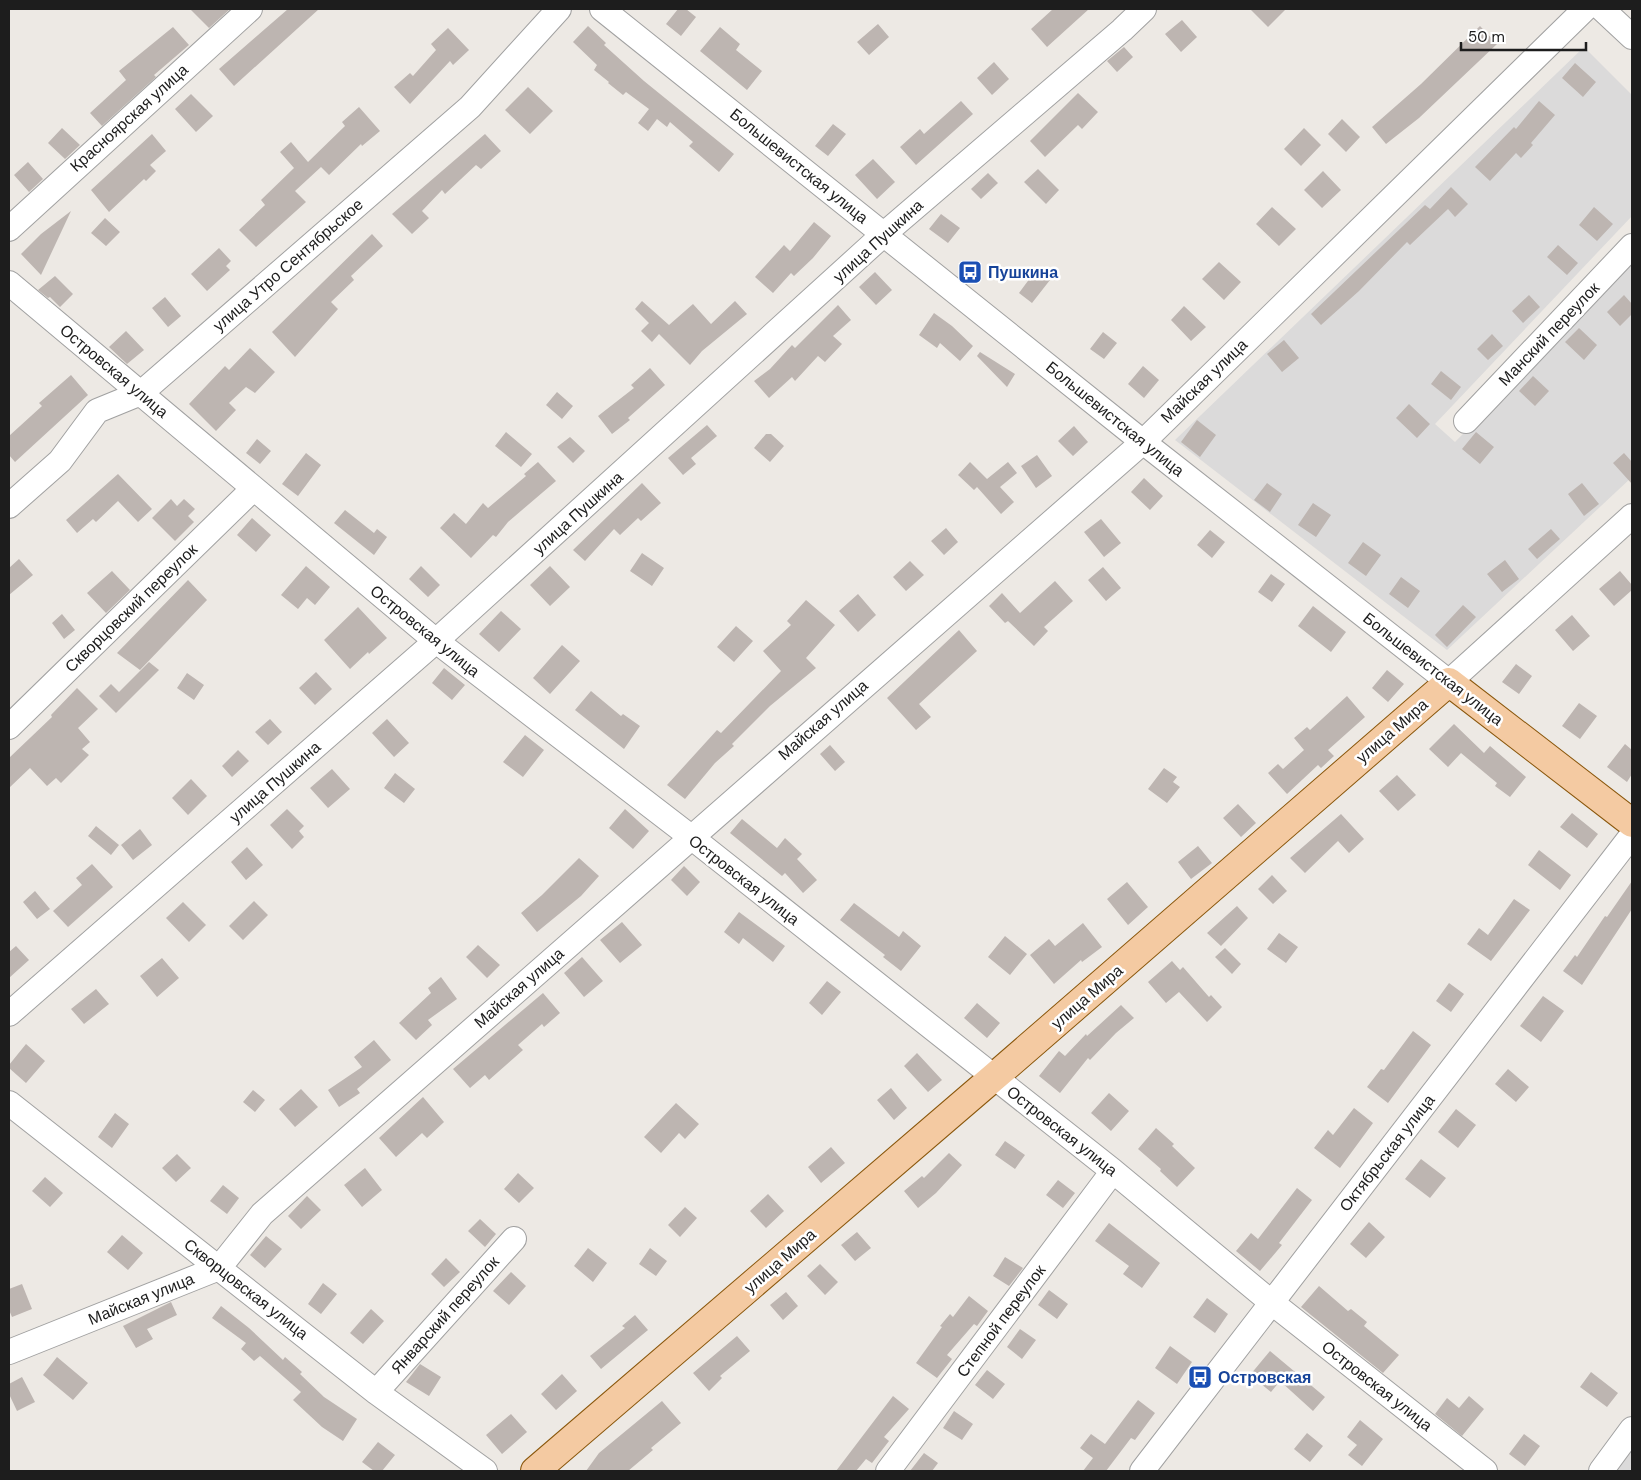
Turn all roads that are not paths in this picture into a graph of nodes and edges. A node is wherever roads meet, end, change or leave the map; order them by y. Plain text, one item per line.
1 (250, 9) edge
2 (559, 9) edge
3 (602, 9) edge
4 (1144, 9) edge
5 (1585, 9) edge
6 (1602, 9) edge
7 (1632, 38) edge
8 (9, 229) edge
9 (884, 234) junction
10 (1632, 246) edge
11 (9, 283) edge
12 (141, 393) junction
13 (1466, 421) dead end
14 (1143, 442) junction
15 (252, 489) junction
16 (9, 506) edge
17 (1632, 516) edge
18 (436, 641) junction
19 (1449, 682) junction
20 (9, 727) edge
21 (1632, 823) edge
22 (1632, 835) edge
23 (691, 838) junction
24 (9, 1014) edge
25 (994, 1078) junction
26 (9, 1103) edge
27 (1113, 1171) junction
28 (514, 1239) dead end
29 (219, 1268) junction
30 (1271, 1302) junction
31 (9, 1352) edge
32 (376, 1392) junction
33 (1632, 1429) edge
34 (485, 1471) edge
35 (535, 1471) edge
36 (888, 1471) edge
37 (1142, 1471) edge
38 (1485, 1471) edge
39 (1600, 1471) edge

1 - 8 street, Красноярская улица
2 - 12 street, улица Утро Сентябрьское
3 - 9 street, Большевистская улица
4 - 9 street, улица Пушкина
5 - 14 street, Майская улица
6 - 7 street
9 - 14 street, Большевистская улица
9 - 18 street, улица Пушкина
10 - 13 street, Манский переулок
11 - 12 street, Островская улица
12 - 15 street, Островская улица
12 - 16 street, улица Утро Сентябрьское
14 - 19 street, Большевистская улица
14 - 23 street, Майская улица
15 - 18 street, Островская улица
15 - 20 street, Скворцовский переулок
17 - 19 street, улица Мира
18 - 23 street, Островская улица
18 - 24 street, улица Пушкина
19 - 21 main road, Большевистская улица
19 - 25 main road, улица Мира
22 - 30 street, Октябрьская улица
23 - 25 street, Островская улица
23 - 29 street, Майская улица
25 - 27 street, Островская улица
25 - 35 main road, улица Мира
26 - 29 street, Скворцовская улица
27 - 30 street, Островская улица
27 - 36 street, Степной переулок
28 - 32 street, Январский переулок
29 - 31 street, Майская улица
29 - 32 street, Скворцовская улица
30 - 37 street, Октябрьская улица
30 - 38 street, Островская улица
32 - 34 street, Скворцовская улица
33 - 39 street

